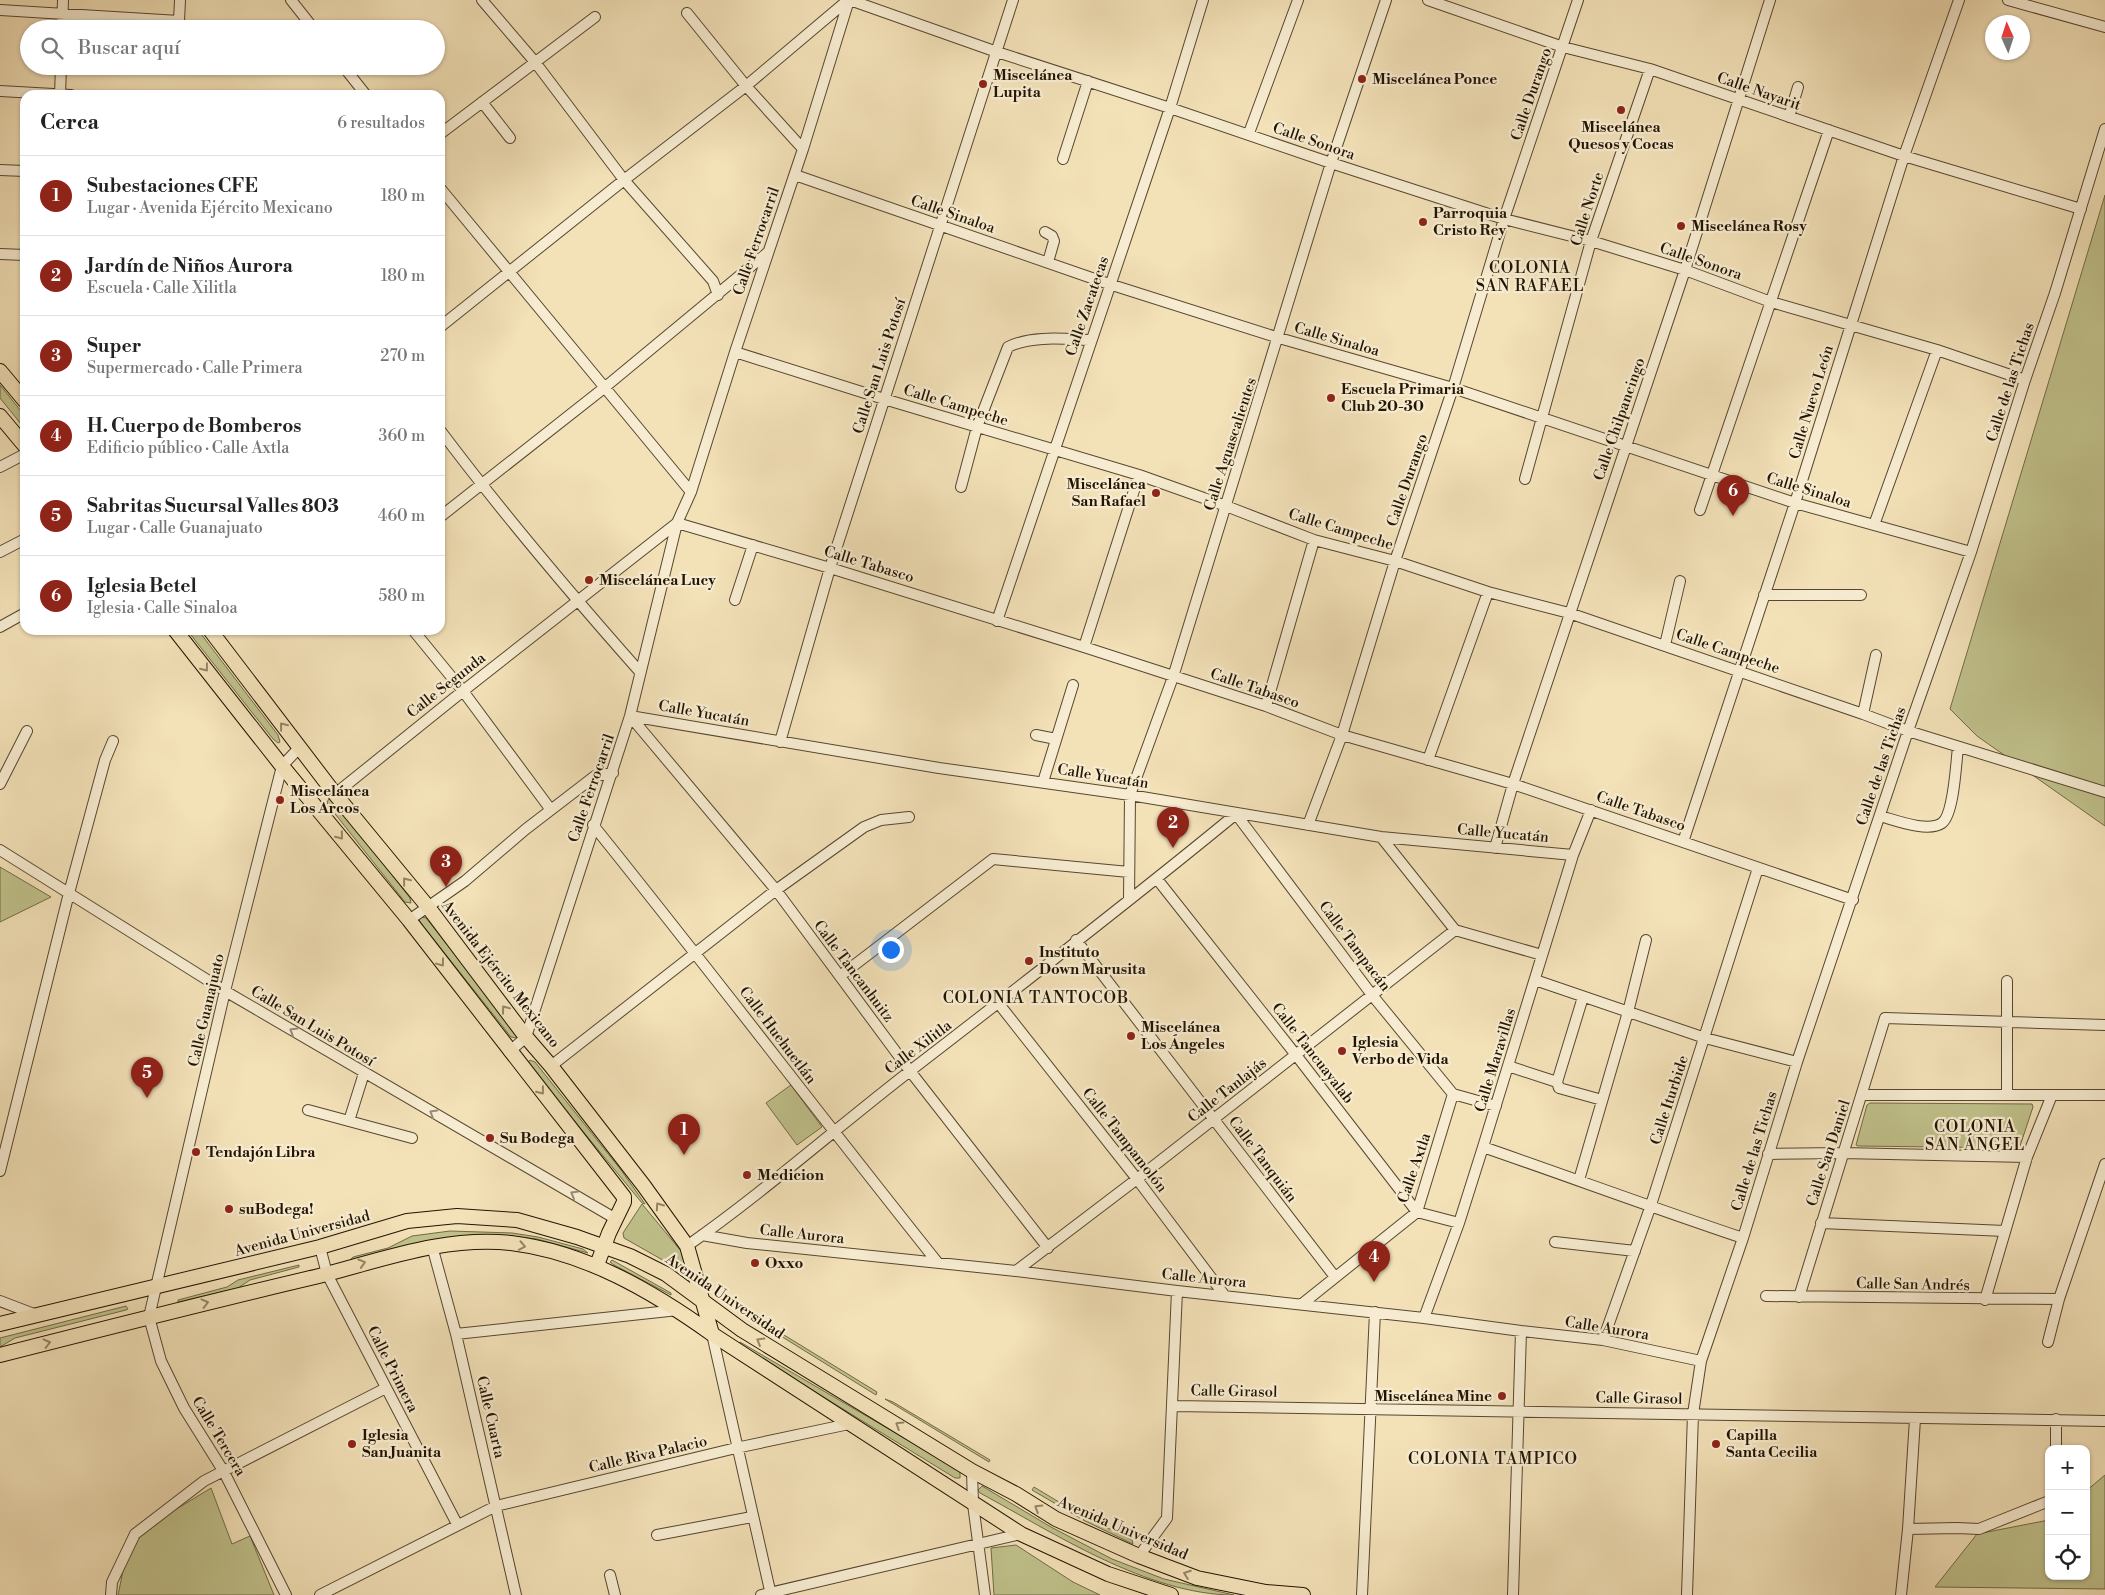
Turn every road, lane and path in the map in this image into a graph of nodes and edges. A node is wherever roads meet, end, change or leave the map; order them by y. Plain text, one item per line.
1 (63, 0) edge
2 (180, 0) edge
3 (291, 0) edge
4 (482, 0) edge
5 (849, 0) edge
6 (1013, 0) edge
7 (1203, 0) edge
8 (1298, 0) edge
9 (1386, 0) edge
10 (1428, 0) edge
11 (1578, 0) edge
12 (1770, 0) edge
13 (1959, 0) edge
14 (2008, 0) edge
15 (0, 10) edge
16 (62, 13) junction
17 (686, 13) dead end
18 (595, 17) dead end
19 (62, 20) edge
20 (164, 20) edge
21 (178, 20) edge
22 (307, 20) edge
23 (2105, 27) edge
24 (1563, 47) junction
25 (997, 52) junction
26 (536, 62) junction
27 (1650, 69) junction
28 (61, 75) edge
29 (350, 75) edge
30 (1088, 81) junction
31 (746, 86) junction
32 (1798, 87) dead end
33 (60, 90) edge
34 (362, 90) edge
35 (0, 91) edge
36 (20, 92) edge
37 (1739, 100) junction
38 (482, 102) junction
39 (1170, 108) junction
40 (1789, 117) junction
41 (2105, 129) edge
42 (445, 130) edge
43 (1829, 130) junction
44 (1249, 134) junction
45 (510, 138) dead end
46 (803, 149) junction
47 (1904, 156) junction
48 (1063, 159) dead end
49 (1331, 163) junction
50 (0, 170) edge
51 (20, 171) edge
52 (795, 175) junction
53 (624, 180) junction
54 (445, 194) edge
55 (2081, 209) junction
56 (1504, 219) junction
57 (940, 225) junction
58 (1045, 232) dead end
59 (1591, 241) junction
60 (768, 252) junction
61 (0, 254) edge
62 (20, 255) edge
63 (1048, 262) junction
64 (1685, 270) junction
65 (509, 272) junction
66 (1110, 284) junction
67 (718, 295) junction
68 (1771, 302) junction
69 (445, 323) edge
70 (1850, 325) junction
71 (1279, 338) junction
72 (1091, 340) junction
73 (1937, 350) junction
74 (735, 352) junction
75 (0, 371) edge
76 (2025, 380) junction
77 (604, 388) junction
78 (1453, 388) junction
79 (20, 395) edge
80 (884, 399) junction
81 (0, 416) edge
82 (1541, 418) junction
83 (977, 427) junction
84 (445, 437) edge
85 (20, 440) edge
86 (1626, 446) junction
87 (1054, 450) junction
88 (20, 457) edge
89 (0, 467) edge
90 (1140, 475) junction
91 (1711, 475) junction
92 (1525, 479) dead end
93 (481, 484) junction
94 (961, 487) dead end
95 (692, 492) junction
96 (1796, 503) junction
97 (1226, 506) junction
98 (1700, 510) dead end
99 (445, 513) edge
100 (677, 523) junction
101 (1874, 525) junction
102 (1314, 540) junction
103 (20, 542) edge
104 (753, 545) junction
105 (0, 552) edge
106 (1971, 552) junction
107 (1395, 561) junction
108 (830, 568) junction
109 (1680, 581) dead end
110 (1488, 592) junction
111 (1764, 595) junction
112 (1861, 595) dead end
113 (735, 600) dead end
114 (578, 602) junction
115 (1569, 613) junction
116 (20, 616) edge
117 (997, 621) junction
118 (0, 627) edge
119 (179, 635) edge
120 (214, 635) edge
121 (417, 635) edge
122 (1664, 645) junction
123 (1084, 647) junction
124 (1876, 655) dead end
125 (1739, 671) junction
126 (640, 672) junction
127 (1173, 677) junction
128 (1073, 685) dead end
129 (463, 691) junction
130 (1266, 706) junction
131 (1863, 714) junction
132 (630, 716) junction
133 (27, 731) dead end
134 (1908, 731) junction
135 (1036, 735) dead end
136 (1342, 735) junction
137 (1056, 739) junction
138 (113, 741) dead end
139 (780, 742) junction
140 (300, 747) junction
141 (1958, 747) junction
142 (1428, 760) junction
143 (282, 766) junction
144 (613, 773) junction
145 (1043, 782) junction
146 (0, 784) edge
147 (1512, 784) junction
148 (2105, 792) edge
149 (335, 794) junction
150 (1130, 795) junction
151 (551, 810) junction
152 (1591, 810) junction
153 (1236, 814) junction
154 (1880, 816) junction
155 (909, 817) dead end
156 (593, 825) junction
157 (1308, 825) junction
158 (1381, 837) junction
159 (1683, 842) junction
160 (1495, 848) junction
161 (0, 850) edge
162 (1573, 855) junction
163 (1758, 868) junction
164 (1129, 872) junction
165 (1157, 879) junction
166 (776, 890) junction
167 (70, 893) junction
168 (1129, 900) junction
169 (1853, 900) junction
170 (428, 907) junction
171 (409, 920) junction
172 (1455, 930) junction
173 (1076, 940) junction
174 (1646, 940) dead end
175 (696, 953) junction
176 (1542, 955) junction
177 (840, 976) junction
178 (1535, 980) junction
179 (2006, 981) dead end
180 (226, 991) junction
181 (1372, 995) junction
182 (1583, 997) junction
183 (999, 1004) junction
184 (1628, 1012) junction
185 (2006, 1023) junction
186 (2105, 1024) edge
187 (526, 1036) junction
188 (1705, 1038) junction
189 (509, 1052) junction
190 (1296, 1055) junction
191 (1797, 1062) junction
192 (551, 1066) junction
193 (1508, 1066) junction
194 (910, 1071) junction
195 (364, 1073) junction
196 (1557, 1082) junction
197 (1453, 1094) junction
198 (2007, 1094) junction
199 (1863, 1095) junction
200 (2052, 1095) junction
201 (2105, 1095) edge
202 (1602, 1100) junction
203 (1496, 1106) junction
204 (308, 1110) dead end
205 (1214, 1119) junction
206 (349, 1121) junction
207 (833, 1132) junction
208 (412, 1138) dead end
209 (1484, 1147) junction
210 (1842, 1153) junction
211 (1768, 1154) junction
212 (2027, 1157) junction
213 (2105, 1164) edge
214 (0, 1171) edge
215 (1137, 1179) junction
216 (1579, 1180) junction
217 (1650, 1208) junction
218 (1417, 1212) junction
219 (616, 1219) junction
220 (1459, 1223) junction
221 (1821, 1223) junction
222 (2005, 1231) junction
223 (702, 1235) junction
224 (1743, 1238) junction
225 (1555, 1242) dead end
226 (432, 1246) junction
227 (687, 1246) junction
228 (320, 1247) junction
229 (605, 1247) junction
230 (1048, 1248) junction
231 (1635, 1251) junction
232 (938, 1263) junction
233 (597, 1266) junction
234 (1016, 1271) junction
235 (327, 1274) junction
236 (1334, 1277) junction
237 (156, 1287) junction
238 (1178, 1291) junction
239 (1225, 1296) junction
240 (1766, 1296) dead end
241 (1798, 1298) junction
242 (2059, 1299) junction
243 (1985, 1300) junction
244 (0, 1301) edge
245 (701, 1301) junction
246 (1302, 1304) junction
247 (678, 1310) junction
248 (1375, 1312) junction
249 (34, 1314) junction
250 (149, 1317) junction
251 (1424, 1318) junction
252 (0, 1324) edge
253 (1521, 1332) junction
254 (456, 1334) junction
255 (712, 1334) junction
256 (1603, 1340) junction
257 (2048, 1342) dead end
258 (0, 1355) edge
259 (1701, 1361) junction
260 (386, 1388) junction
261 (1173, 1406) junction
262 (1370, 1408) junction
263 (1519, 1412) junction
264 (1693, 1414) junction
265 (1915, 1419) junction
266 (2056, 1420) junction
267 (2105, 1421) edge
268 (849, 1424) junction
269 (2056, 1445) edge
270 (736, 1448) junction
271 (972, 1471) junction
272 (224, 1472) junction
273 (2045, 1503) edge
274 (973, 1504) junction
275 (496, 1506) junction
276 (752, 1517) junction
277 (457, 1524) junction
278 (1908, 1530) junction
279 (1021, 1534) junction
280 (657, 1535) dead end
281 (978, 1543) junction
282 (1139, 1556) junction
283 (610, 1575) dead end
284 (767, 1594) edge
285 (111, 1595) edge
286 (286, 1595) edge
287 (320, 1595) edge
288 (516, 1595) edge
289 (616, 1595) edge
290 (985, 1595) edge
291 (1171, 1595) edge
292 (1303, 1595) edge
293 (1362, 1595) edge
294 (1513, 1595) edge
295 (1687, 1595) edge
296 (1901, 1595) edge

1 - 16 street
2 - 21 street
3 - 22 street
4 - 26 street
5 - 25 street, Calle Sonora
5 - 31 street
5 - 46 street, Calle Ferrocarril
6 - 25 street, Calle San Luis Potosí
7 - 39 street, Calle Zacatecas
8 - 44 street
9 - 49 street, Calle Aguascalientes
10 - 24 street, Calle Nayarit
11 - 24 street, Calle Durango
12 - 37 street, Calle Chilpancingo
13 - 47 street, Calle Nuevo León
14 - 23 street
15 - 16 street
16 - 19 street
16 - 20 street
17 - 31 street
18 - 26 street
24 - 27 street, Calle Nayarit
24 - 56 street, Calle Durango
25 - 30 street, Calle Sonora
25 - 57 street, Calle San Luis Potosí
26 - 38 street
26 - 53 street
27 - 37 street, Calle Nayarit
27 - 59 street, Calle Norte
28 - 33 street
29 - 34 street
30 - 39 street, Calle Sonora
30 - 48 street
31 - 46 street
31 - 53 street
32 - 40 street
35 - 36 street
37 - 40 street, Calle Nayarit
37 - 64 street, Calle Chilpancingo
38 - 42 street
38 - 45 street
39 - 44 street, Calle Sonora
39 - 66 street, Calle Zacatecas
40 - 43 street, Calle Nayarit
41 - 55 street, Calle de las Tichas
43 - 47 street, Calle Nayarit
43 - 68 street
44 - 49 street, Calle Sonora
46 - 52 street, Calle Ferrocarril
47 - 55 street, Calle Nayarit
47 - 70 street, Calle Nuevo León
49 - 56 street, Calle Sonora
49 - 71 street, Calle Aguascalientes
50 - 51 street
52 - 57 street, Calle Sinaloa
52 - 60 street, Calle Ferrocarril
53 - 65 street
53 - 67 street
54 - 65 street
55 - 76 street, Calle de las Tichas
56 - 59 street, Calle Sonora
56 - 78 street, Calle Durango
57 - 63 street, Calle Sinaloa
57 - 80 street, Calle San Luis Potosí
58 - 63 street
59 - 64 street, Calle Sonora
59 - 82 street, Calle Norte
60 - 67 street
60 - 74 street, Calle Ferrocarril
61 - 62 street
63 - 66 street, Calle Sinaloa
64 - 68 street, Calle Sonora
64 - 86 street, Calle Chilpancingo
65 - 69 street
65 - 77 street
66 - 71 street, Calle Sinaloa
66 - 72 street, Calle Zacatecas
67 - 77 street
68 - 70 street, Calle Sonora
68 - 91 street
70 - 73 street, Calle Sonora
70 - 96 street, Calle Nuevo León
71 - 78 street, Calle Sinaloa
71 - 97 street, Calle Aguascalientes
72 - 83 street
72 - 87 street, Calle Zacatecas
73 - 76 street, Calle Sonora
73 - 101 street
74 - 80 street, Calle Campeche
74 - 95 street, Calle Ferrocarril
75 - 79 main road
76 - 106 street, Calle de las Tichas
77 - 93 street
77 - 95 street
78 - 82 street, Calle Sinaloa
78 - 107 street, Calle Durango
80 - 83 street, Calle Campeche
80 - 108 street, Calle San Luis Potosí
81 - 85 main road
82 - 86 street, Calle Sinaloa
82 - 92 street, Calle Norte
83 - 87 street, Calle Campeche
83 - 94 street
84 - 93 street
86 - 91 street, Calle Sinaloa
86 - 115 street, Calle Chilpancingo
87 - 90 street, Calle Campeche
87 - 117 street, Calle Zacatecas
88 - 89 street
90 - 97 street, Calle Campeche
90 - 123 street
91 - 96 street, Calle Sinaloa
91 - 98 street
93 - 99 street
93 - 114 street
95 - 100 street
96 - 101 street, Calle Sinaloa
96 - 111 street, Calle Nuevo León
97 - 102 street, Calle Campeche
97 - 127 street, Calle Aguascalientes
100 - 104 street, Calle Tabasco
100 - 114 street, Calle Segunda
100 - 126 street, Calle Ferrocarril
101 - 106 street, Calle Sinaloa
102 - 107 street, Calle Campeche
102 - 130 street
103 - 105 street
104 - 108 street, Calle Tabasco
104 - 113 street
106 - 134 street, Calle de las Tichas
107 - 110 street, Calle Campeche
107 - 136 street, Calle Durango
108 - 117 street, Calle Tabasco
108 - 139 street, Calle San Luis Potosí
109 - 122 street
110 - 115 street, Calle Campeche
110 - 142 street
111 - 112 street
111 - 125 street, Calle Nuevo León
114 - 126 street
114 - 129 street, Calle Segunda
115 - 122 street, Calle Campeche
115 - 147 street, Calle Chilpancingo
116 - 118 street
117 - 123 street, Calle Tabasco
119 -> 143 main road
140 -> 120 main road, Avenida Ejército Mexicano
121 - 129 street
122 - 125 street, Calle Campeche
123 - 127 street, Calle Tabasco
124 - 131 street
125 - 131 street, Calle Campeche
125 - 159 street, Calle Nuevo León
126 - 132 street, Calle Ferrocarril
127 - 130 street, Calle Tabasco
127 - 150 street, Calle Aguascalientes
128 - 137 street
129 - 149 street, Calle Segunda
129 - 151 street
130 - 136 street, Calle Tabasco
131 - 134 street, Calle Campeche
132 - 139 street, Calle Yucatán
132 - 144 street, Calle Ferrocarril
132 - 166 street, Calle Tancanhuitz
133 - 146 street
134 - 141 street, Calle Campeche
134 - 154 street, Calle de las Tichas
135 - 137 street
136 - 142 street, Calle Tabasco
136 - 157 street, Calle Durango
137 - 145 street
138 - 167 street
139 - 145 street, Calle Yucatán
140 - 143 street, Calle Guanajuato
140 - 149 main road, Avenida Ejército Mexicano
141 - 148 street, Calle Campeche
141 - 154 street
142 - 147 street, Calle Tabasco
143 -> 171 main road
143 - 180 street, Calle Guanajuato
144 - 151 street
144 - 156 street, Calle Ferrocarril
145 - 150 street, Calle Yucatán
147 - 152 street, Calle Tabasco
147 - 160 street, Calle Chilpancingo
170 -> 149 main road, Avenida Ejército Mexicano
150 - 153 street, Calle Yucatán
150 - 164 street, Calle Aguascalientes
151 - 170 street
152 - 159 street, Calle Tabasco
152 - 162 street, Calle Maravillas
153 - 157 street, Calle Yucatán
153 - 165 street, Calle Xilitla
153 - 181 street, Calle Tampacán
154 - 169 street, Calle de las Tichas
155 - 166 street
156 - 175 street, Calle Huehuetlán
156 - 187 street, Calle Ferrocarril
157 - 158 street, Calle Yucatán
158 - 160 street, Calle Yucatán
158 - 172 street
159 - 163 street, Calle Tabasco
160 - 162 street, Calle Yucatán
161 - 167 street, Calle San Luis Potosí
162 - 176 street, Calle Maravillas
163 - 169 street, Calle Tabasco
163 - 188 street, Calle Iturbide
164 - 168 street, Calle Aguascalientes
164 - 177 street
165 - 168 street, Calle Xilitla
165 - 190 street, Calle Tancuayalab
166 - 175 street
166 - 177 street, Calle Tancanhuitz
167 - 180 street, Calle San Luis Potosí
167 - 214 street
168 - 173 street, Calle Xilitla
169 - 191 street, Calle de las Tichas
170 - 171 street
187 -> 170 main road, Avenida Ejército Mexicano
171 -> 189 main road
172 - 176 street
172 - 181 street, Calle Tanlajás
173 - 183 street, Calle Xilitla
173 - 205 street, Calle Tanquián
174 - 184 street
175 - 192 street
175 - 207 street, Calle Huehuetlán
176 - 178 street, Calle Maravillas
177 - 194 street, Calle Tancanhuitz
178 - 182 street
178 - 193 street, Calle Maravillas
179 - 185 street
195 -> 180 street, Calle San Luis Potosí
180 - 237 street, Calle Guanajuato
181 - 190 street, Calle Tanlajás
181 - 197 street, Calle Tampacán
182 - 184 street
182 - 196 street
183 - 194 street, Calle Xilitla
183 - 215 street, Calle Tampamolón
184 - 188 street
184 - 202 street
185 - 186 street
185 - 198 street
185 - 199 street, Calle San Daniel
187 - 189 street, Calle Ferrocarril
187 - 192 main road, Avenida Ejército Mexicano
188 - 191 street
188 - 217 street, Calle Iturbide
189 -> 219 main road
190 - 205 street, Calle Tanlajás
190 - 218 street, Calle Tancuayalab
191 - 211 street, Calle de las Tichas
227 -> 192 main road, Avenida Ejército Mexicano
193 - 196 street
193 - 203 street, Calle Maravillas
194 - 207 street, Calle Xilitla
194 - 230 street, Calle Tancanhuitz
195 - 206 street
219 -> 195 street, Calle San Luis Potosí
196 - 202 street
197 - 203 street
197 - 218 street, Calle Axtla
198 - 199 street
198 - 200 street
199 - 210 street, Calle San Daniel
200 - 201 street
200 - 212 street
202 - 216 street
203 - 209 street, Calle Maravillas
204 - 206 street
205 - 215 street, Calle Tanlajás
205 - 236 street, Calle Tanquián
206 - 208 street
207 - 223 street, Calle Xilitla
207 - 232 street, Calle Huehuetlán
209 - 216 street
209 - 220 street, Calle Maravillas
210 - 211 street
210 - 212 street
210 - 221 street, Calle San Daniel
211 - 224 street, Calle de las Tichas
212 - 222 street
213 - 242 street
215 - 230 street, Calle Tanlajás
215 - 239 street, Calle Tampamolón
216 - 217 street
217 - 224 street
217 - 231 street, Calle Iturbide
218 - 220 street
218 - 236 street, Calle Axtla
219 - 229 main road
220 - 251 street, Calle Maravillas
221 - 222 street
221 - 241 street, Calle San Daniel
222 - 243 street
223 - 227 street, Calle Xilitla
223 - 232 street, Calle Aurora
224 - 259 street, Calle de las Tichas
225 - 231 street
226 -> 233 main road
235 -> 226 main road
226 - 254 street, Calle Cuarta
227 - 245 main road, Avenida Ejército Mexicano
228 - 229 main road, Avenida Universidad
228 - 235 street, Calle Primera
228 - 237 main road, Avenida Universidad
229 - 233 main road
229 - 245 main road, Avenida Universidad
230 - 234 street, Calle Tanlajás
231 - 256 street, Calle Iturbide
232 - 234 street, Calle Aurora
233 - 247 main road
234 - 238 street, Calle Aurora
250 -> 235 main road
235 - 260 street, Calle Primera
236 - 246 street, Calle Axtla
237 - 249 main road, Avenida Universidad
237 - 250 street, Calle Tercera
238 - 239 street, Calle Aurora
238 - 261 street
239 - 246 street, Calle Aurora
240 - 241 street, Calle San Andrés
241 - 243 street, Calle San Andrés
242 - 243 street, Calle San Andrés
242 - 257 street
244 - 249 street
245 - 255 main road, Avenida Ejército Mexicano
271 -> 245 main road, Avenida Universidad
246 - 248 street, Calle Aurora
247 - 254 street
247 - 255 main road
248 - 251 street, Calle Aurora
248 - 262 street
249 - 252 main road, Avenida Universidad
258 -> 250 main road
250 - 272 street, Calle Tercera
251 - 253 street, Calle Aurora
253 - 256 street, Calle Aurora
253 - 263 street
254 - 275 street, Calle Cuarta
255 - 268 main road
255 - 270 street
256 - 259 street, Calle Aurora
259 - 264 street, Calle de las Tichas
260 - 272 street
260 - 277 street, Calle Primera
261 - 262 street, Calle Girasol
261 - 282 street
262 - 263 street, Calle Girasol
262 - 293 street
263 - 264 street, Calle Girasol
263 - 294 street
264 - 265 street, Calle Girasol
264 - 295 street, Calle de las Tichas
265 - 266 street, Calle Girasol
265 - 278 street
266 - 267 street, Calle Girasol
266 - 269 street
268 - 270 street, Calle Riva Palacio
268 - 274 main road
270 - 275 street, Calle Riva Palacio
270 - 276 street
271 - 274 street
282 -> 271 main road, Avenida Universidad
272 - 285 street
272 - 286 street, Calle Tercera
273 - 278 street
274 - 279 main road
274 - 281 street
275 - 277 street, Calle Riva Palacio
275 - 288 street, Calle Cuarta
276 - 280 street
276 - 284 street
277 - 287 street
278 - 296 street
279 - 281 street
279 - 291 main road
281 - 284 street
281 - 290 street
292 -> 282 main road, Avenida Universidad
283 - 289 street

